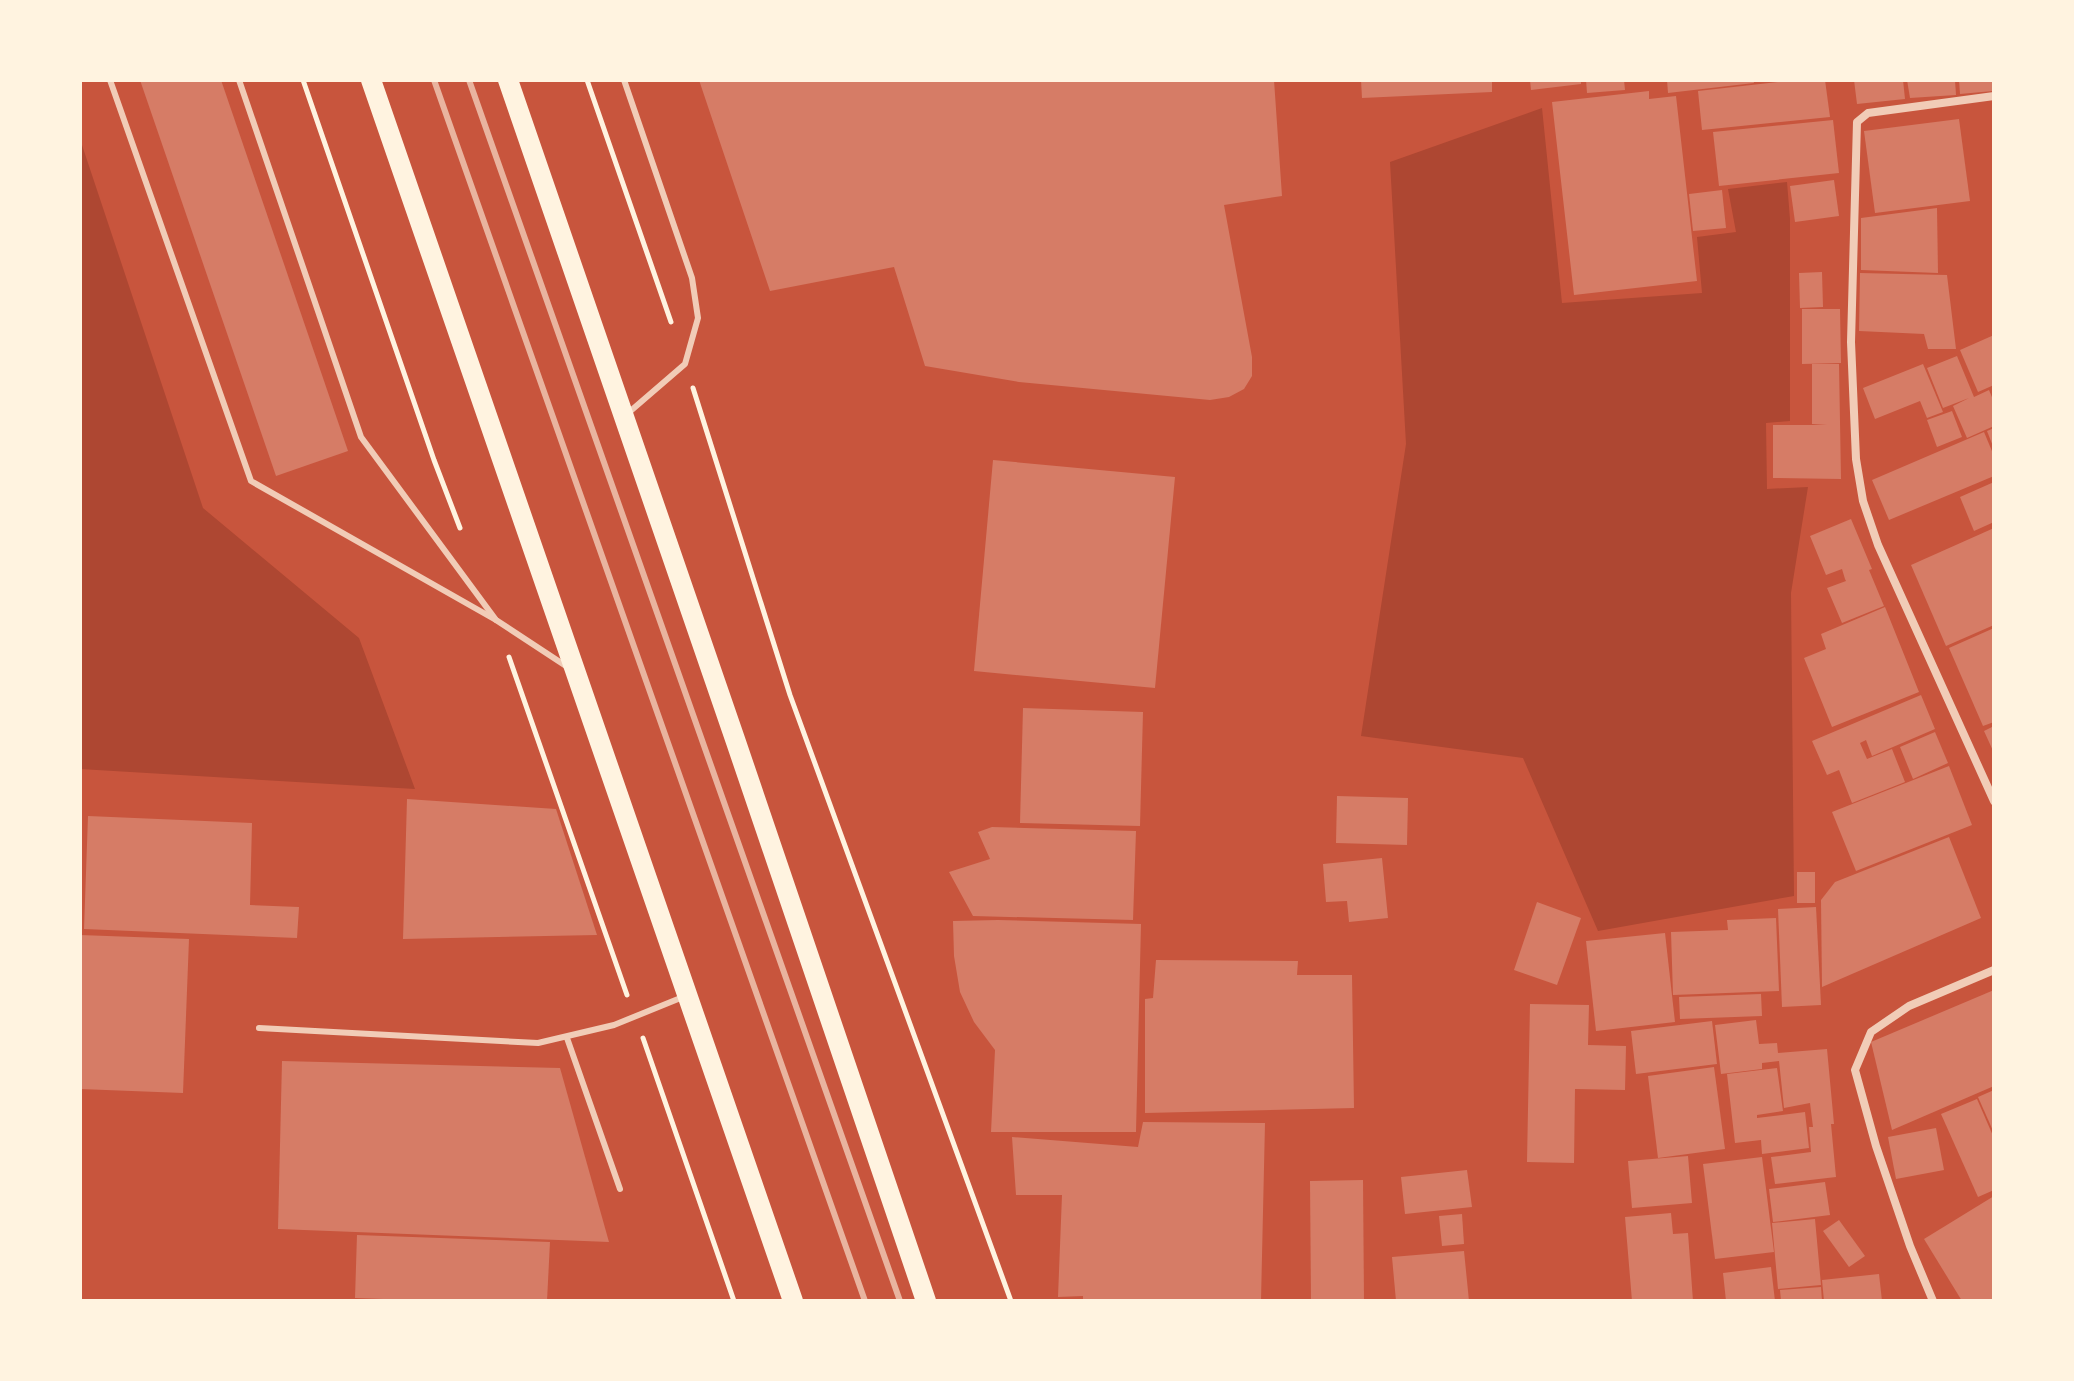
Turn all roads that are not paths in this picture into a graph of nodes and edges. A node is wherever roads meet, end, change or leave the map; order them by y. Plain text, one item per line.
1 (110, 80) edge
2 (239, 80) edge
3 (371, 80) edge
4 (508, 80) edge
5 (624, 80) edge
6 (1994, 96) edge
7 (624, 417) junction
8 (496, 620) junction
9 (576, 672) junction
10 (1994, 801) edge
11 (1994, 970) edge
12 (687, 995) junction
13 (259, 1028) dead end
14 (567, 1038) junction
15 (620, 1189) dead end
16 (793, 1301) edge
17 (926, 1301) edge
18 (1933, 1301) edge

1 - 8 lane
2 - 8 lane
3 - 9 main road
4 - 7 main road
5 - 7 lane
6 - 10 street
7 - 17 main road
8 - 9 lane
9 - 12 main road
11 - 18 street
12 - 14 lane
12 - 16 main road
13 - 14 lane
14 - 15 lane

